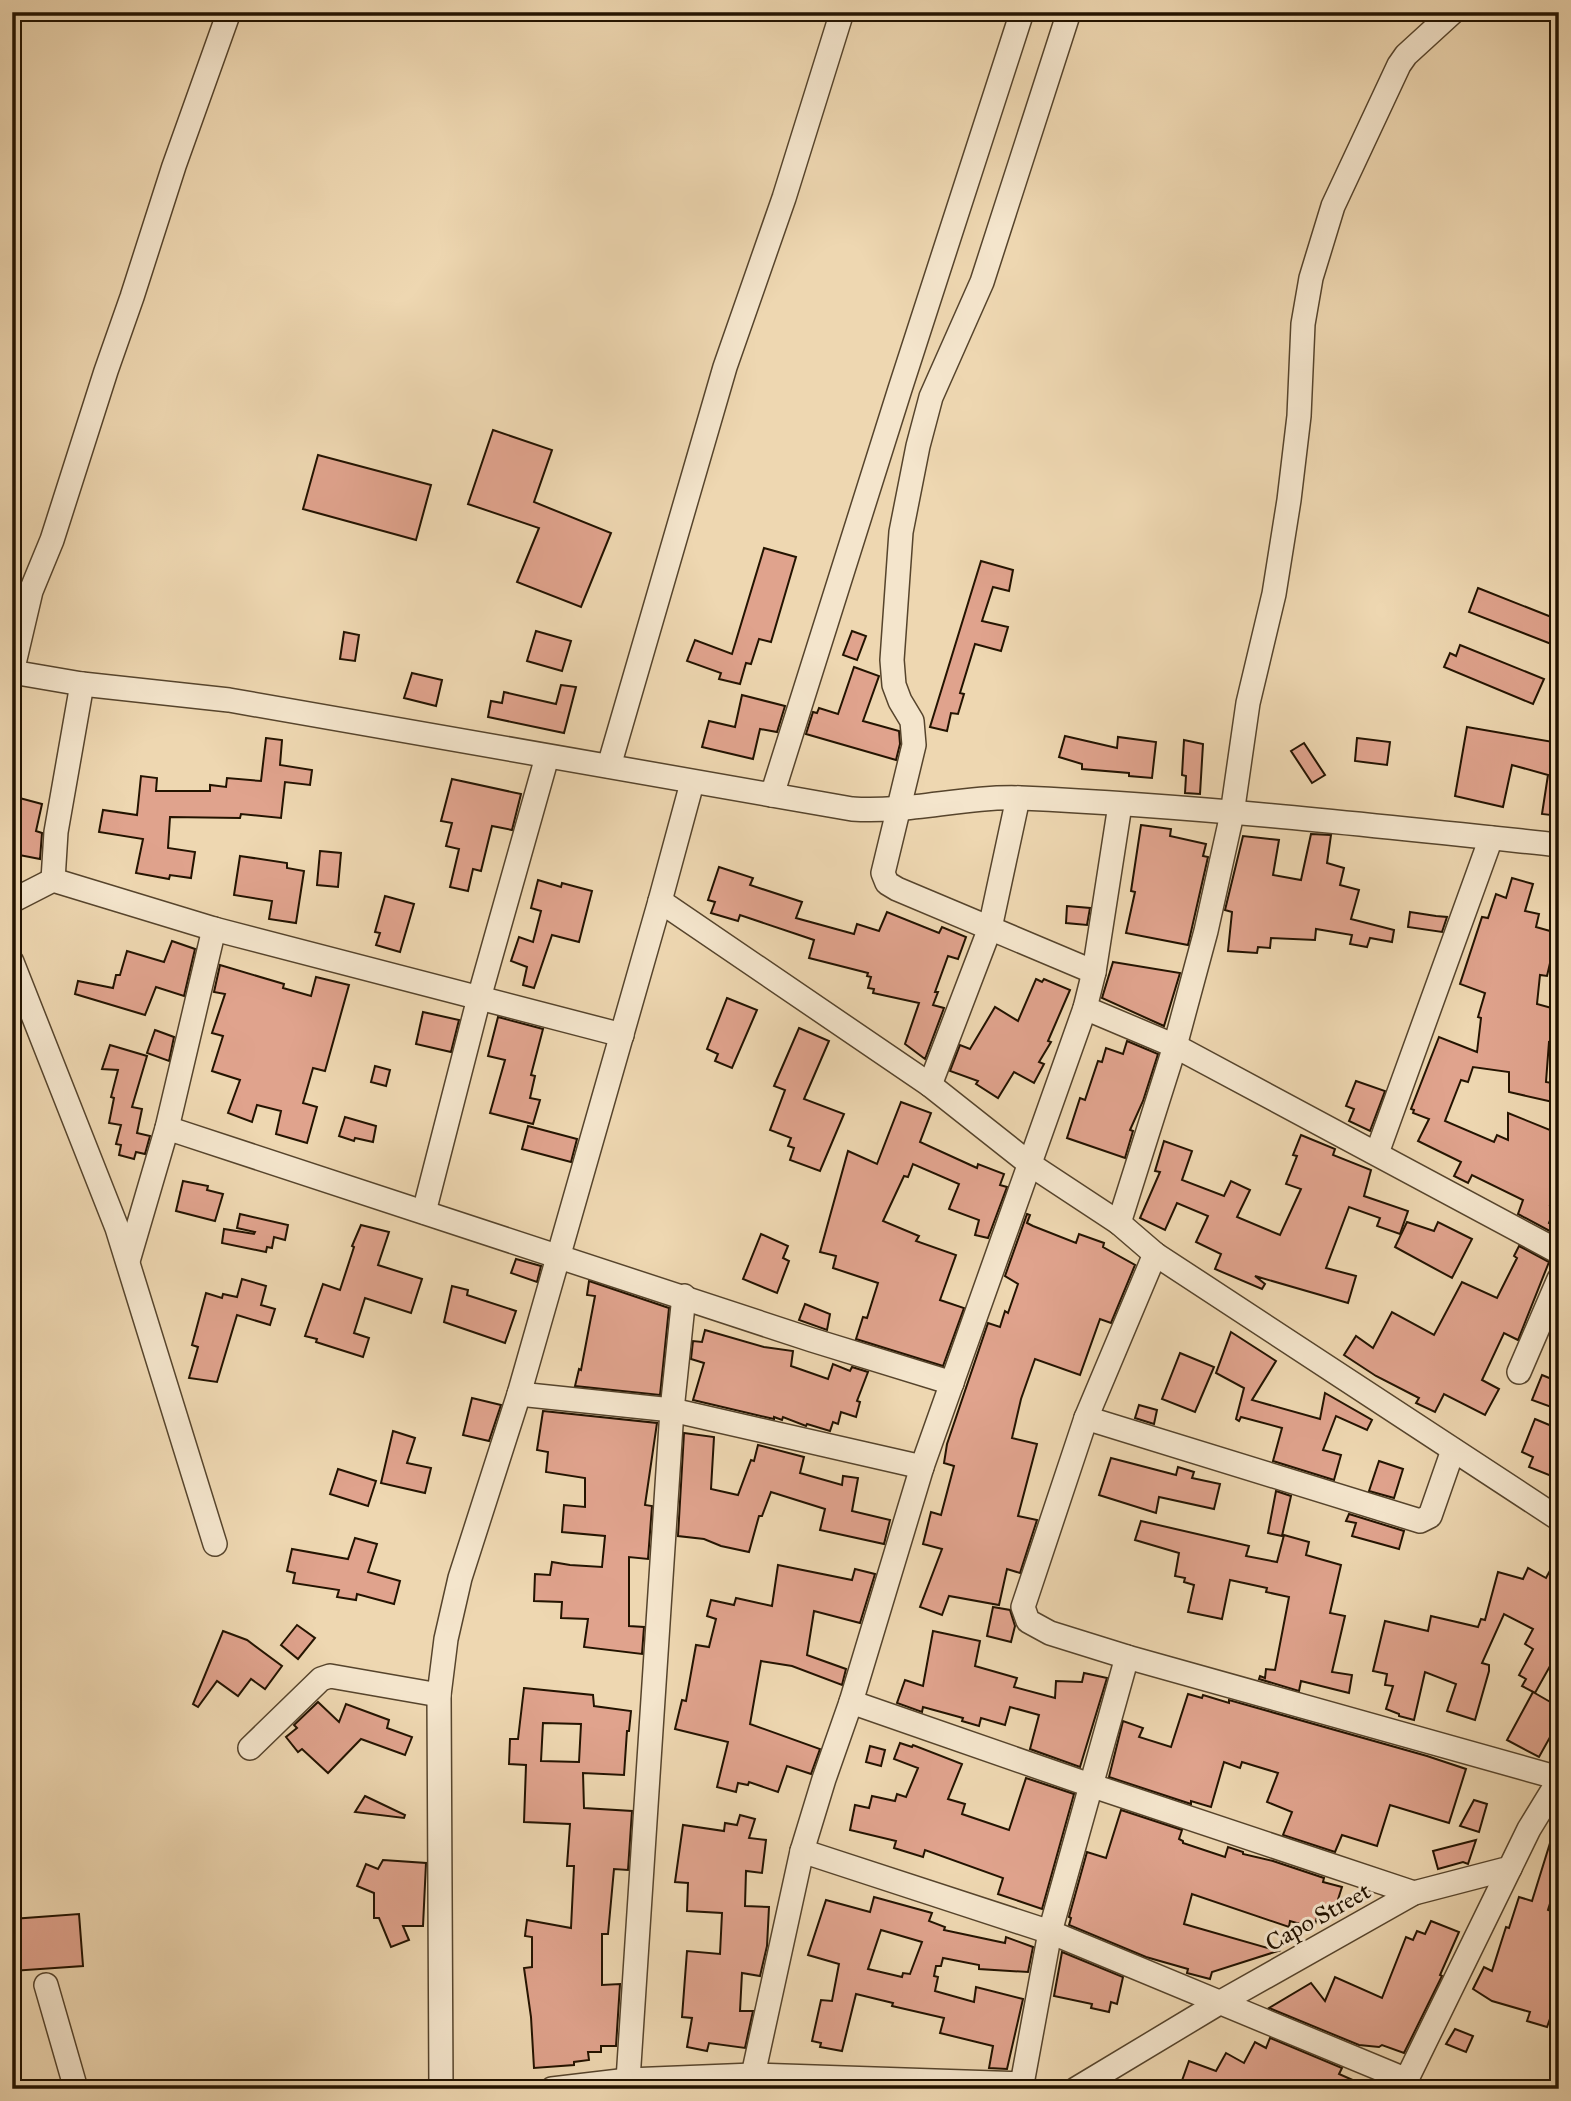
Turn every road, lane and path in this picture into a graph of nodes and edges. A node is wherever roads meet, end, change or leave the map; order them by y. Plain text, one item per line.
1 (229, 12) edge
2 (842, 12) edge
3 (1022, 12) edge
4 (1069, 12) edge
5 (1454, 12) edge
6 (1437, 21) edge
7 (17, 624) edge
8 (12, 672) edge
9 (82, 684) junction
10 (547, 757) junction
11 (609, 766) junction
12 (692, 783) junction
13 (772, 795) junction
14 (1018, 798) junction
15 (1120, 805) junction
16 (899, 809) junction
17 (1232, 814) junction
18 (1491, 838) junction
19 (1559, 845) edge
20 (53, 880) junction
21 (12, 901) edge
22 (660, 901) junction
23 (990, 928) junction
24 (214, 929) junction
25 (12, 962) edge
26 (1094, 972) junction
27 (479, 998) junction
28 (1085, 1009) junction
29 (622, 1035) junction
30 (1175, 1046) junction
31 (930, 1085) junction
32 (167, 1128) junction
33 (1377, 1153) junction
34 (1031, 1165) junction
35 (425, 1212) junction
36 (1119, 1223) junction
37 (1559, 1252) edge
38 (1154, 1254) junction
39 (559, 1256) junction
40 (128, 1261) junction
41 (1559, 1279) edge
42 (684, 1296) junction
43 (1519, 1372) dead end
44 (952, 1383) junction
45 (519, 1394) junction
46 (672, 1410) junction
47 (1086, 1418) junction
48 (1453, 1450) junction
49 (922, 1467) junction
50 (1559, 1519) edge
51 (215, 1544) dead end
52 (1127, 1657) junction
53 (439, 1695) junction
54 (852, 1702) junction
55 (250, 1748) dead end
56 (1559, 1779) edge
57 (1090, 1785) junction
58 (802, 1851) junction
59 (1510, 1868) junction
60 (1414, 1893) junction
61 (1050, 1932) junction
62 (46, 1985) dead end
63 (1219, 2003) junction
64 (753, 2075) junction
65 (628, 2080) junction
66 (720, 2082) edge
67 (1404, 2085) edge
68 (1025, 2086) edge
69 (76, 2089) edge
70 (441, 2089) edge
71 (552, 2089) edge
72 (1076, 2089) edge

1 - 7 street
2 - 11 street
3 - 13 street
4 - 16 street
5 - 6 street
6 - 17 street
7 - 8 street
8 - 9 street
9 - 10 street
9 - 20 street
10 - 11 street
10 - 27 street
11 - 12 street
12 - 13 street
12 - 22 street
13 - 16 street
14 - 15 street
14 - 16 street
14 - 23 street
15 - 17 street
15 - 26 street
16 - 23 street
17 - 18 street
17 - 30 street
18 - 19 street
18 - 33 street
20 - 21 street
20 - 24 street
22 - 29 street
22 - 31 street
23 - 26 street
23 - 31 street
24 - 27 street
24 - 32 street
25 - 40 street
26 - 28 street
27 - 29 street
27 - 35 street
28 - 30 street
28 - 34 street
29 - 39 street
30 - 33 street
30 - 36 street
31 - 34 street
32 - 35 street
32 - 40 street
33 - 37 street
34 - 36 street
34 - 44 street
35 - 39 street
36 - 38 street
38 - 47 street
38 - 48 street
39 - 42 street
39 - 45 street
40 - 51 street
41 - 43 street
42 - 44 street
42 - 46 street
44 - 49 street
45 - 46 street
45 - 53 street
46 - 49 street
46 - 65 street
47 - 48 street
47 - 52 street
48 - 50 street
49 - 54 street
52 - 56 street
52 - 57 street
53 - 55 street
53 - 70 street
54 - 57 street
54 - 58 street
56 - 59 street
57 - 60 street
57 - 61 street
58 - 61 street
58 - 64 street
59 - 60 street, Capo Street
59 - 67 street
60 - 63 street, Capo Street
61 - 63 street
61 - 68 street
62 - 69 street
63 - 67 street
63 - 72 street, Capo Street
64 - 66 street
64 - 68 street
65 - 66 street
65 - 71 street

